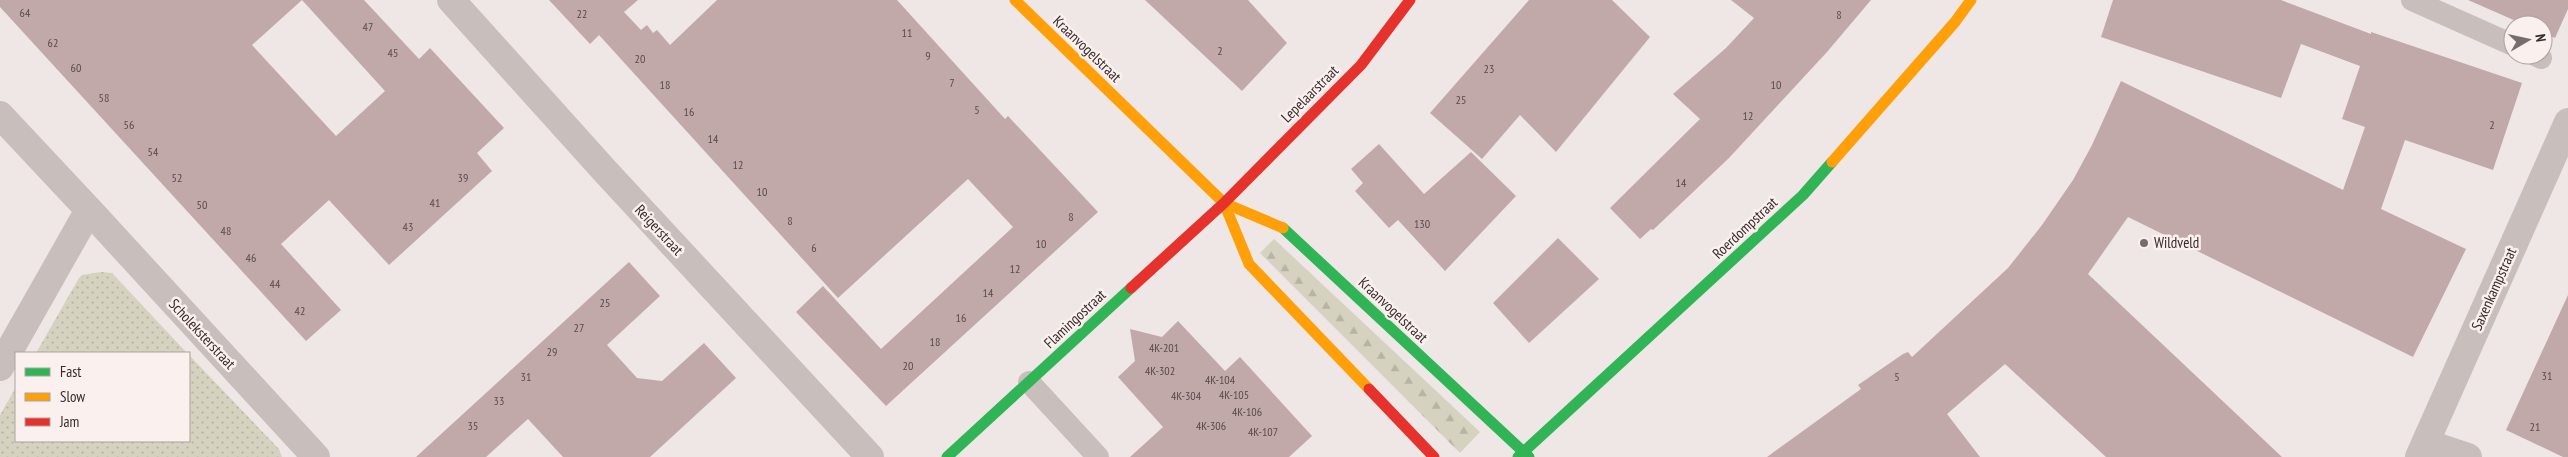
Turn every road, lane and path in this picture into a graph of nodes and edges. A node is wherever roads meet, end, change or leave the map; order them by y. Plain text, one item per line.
1 (451, 0) edge
2 (1015, 0) edge
3 (1410, 0) edge
4 (1971, 0) edge
5 (2412, 0) edge
6 (2503, 41) edge
7 (0, 115) edge
8 (2568, 122) edge
9 (1224, 203) junction
10 (89, 210) junction
11 (0, 367) edge
12 (1029, 382) junction
13 (2422, 450) edge
14 (1523, 455) edge
15 (316, 457) edge
16 (870, 457) edge
17 (947, 457) edge
18 (1098, 457) edge
19 (1434, 457) edge
20 (2468, 457) edge

1 - 16 street, Reigerstraat
2 - 9 street, Kraanvogelstraat
3 - 9 street, Lepelaarstraat
4 - 14 street, Roerdompstraat
5 - 6 lane
7 - 10 street, Scholeksterstraat
8 - 13 street, Saxenkampstraat
9 - 12 street, Flamingostraat
9 - 14 street, Kraanvogelstraat
9 - 19 street, Kraanvogelstraat
10 - 11 street
10 - 15 street, Scholeksterstraat
12 - 17 street, Flamingostraat
12 - 18 lane
13 - 20 street

